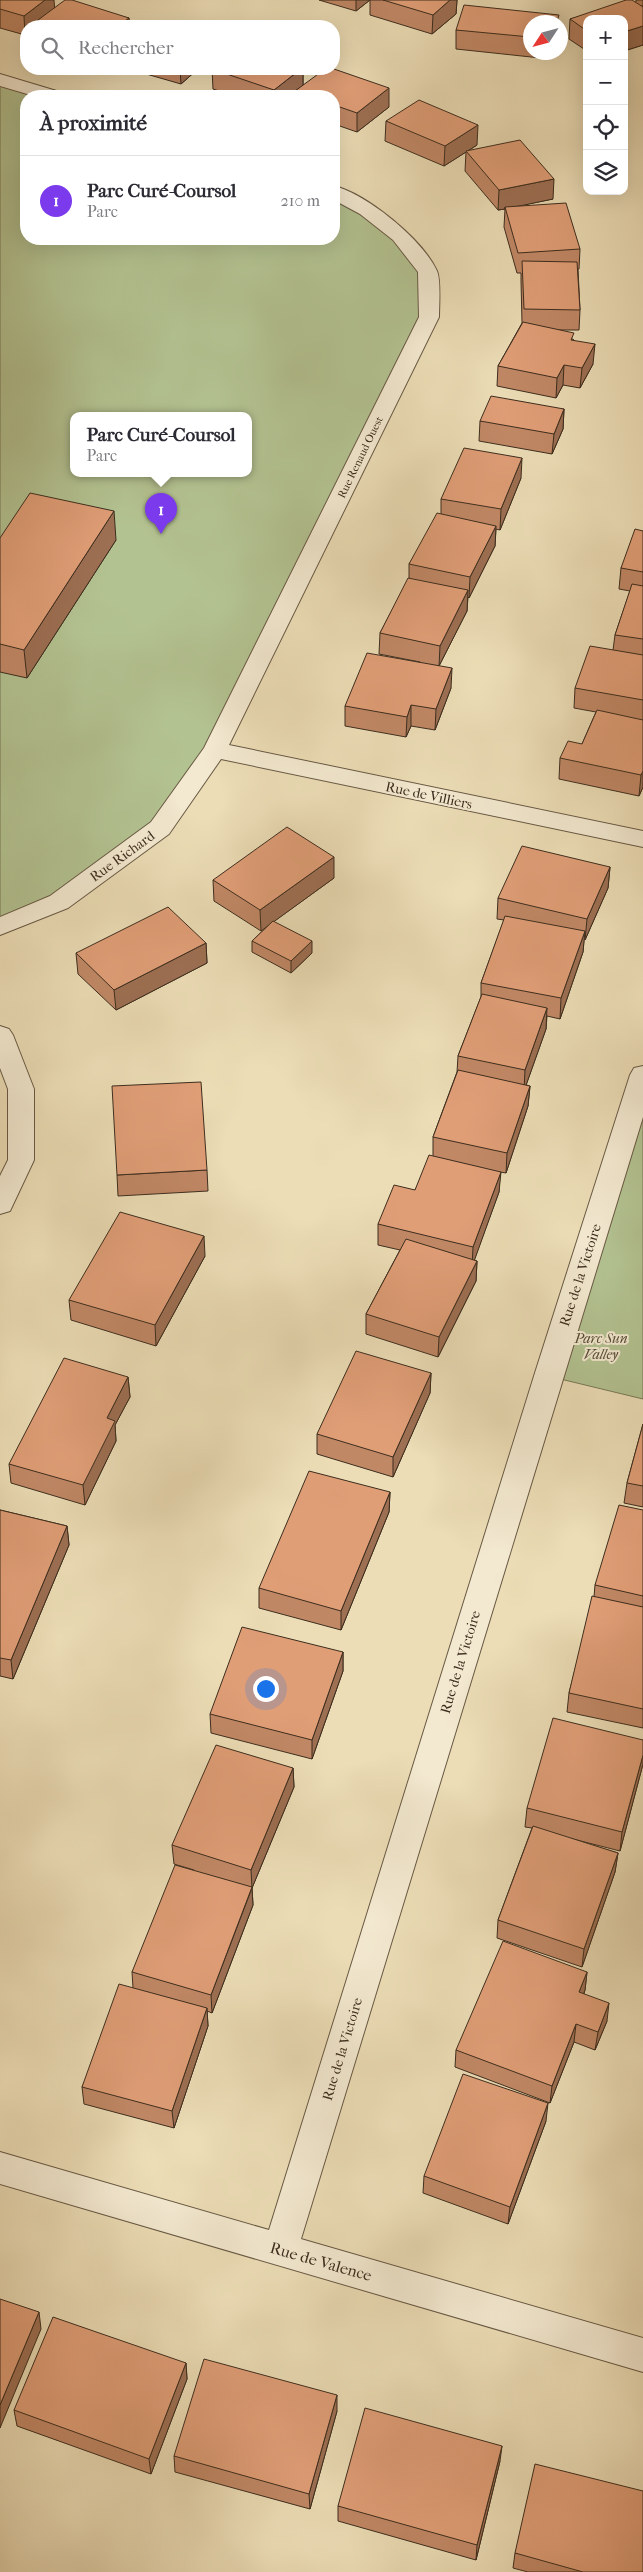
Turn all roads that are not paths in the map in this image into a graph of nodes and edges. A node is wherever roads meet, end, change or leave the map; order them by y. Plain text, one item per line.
1 (0, 80) edge
2 (33, 90) edge
3 (340, 195) edge
4 (215, 750) junction
5 (643, 839) edge
6 (0, 926) edge
7 (0, 1034) edge
8 (643, 1075) edge
9 (0, 1204) edge
10 (0, 2168) edge
11 (280, 2250) junction
12 (643, 2355) edge

1 - 2 street
3 - 4 street, Rue Renaud Ouest
4 - 5 street, Rue de Villiers
4 - 6 street, Rue Richard
7 - 9 street
8 - 11 street, Rue de la Victoire
10 - 11 street, Rue de Valence
11 - 12 street, Rue de Valence

